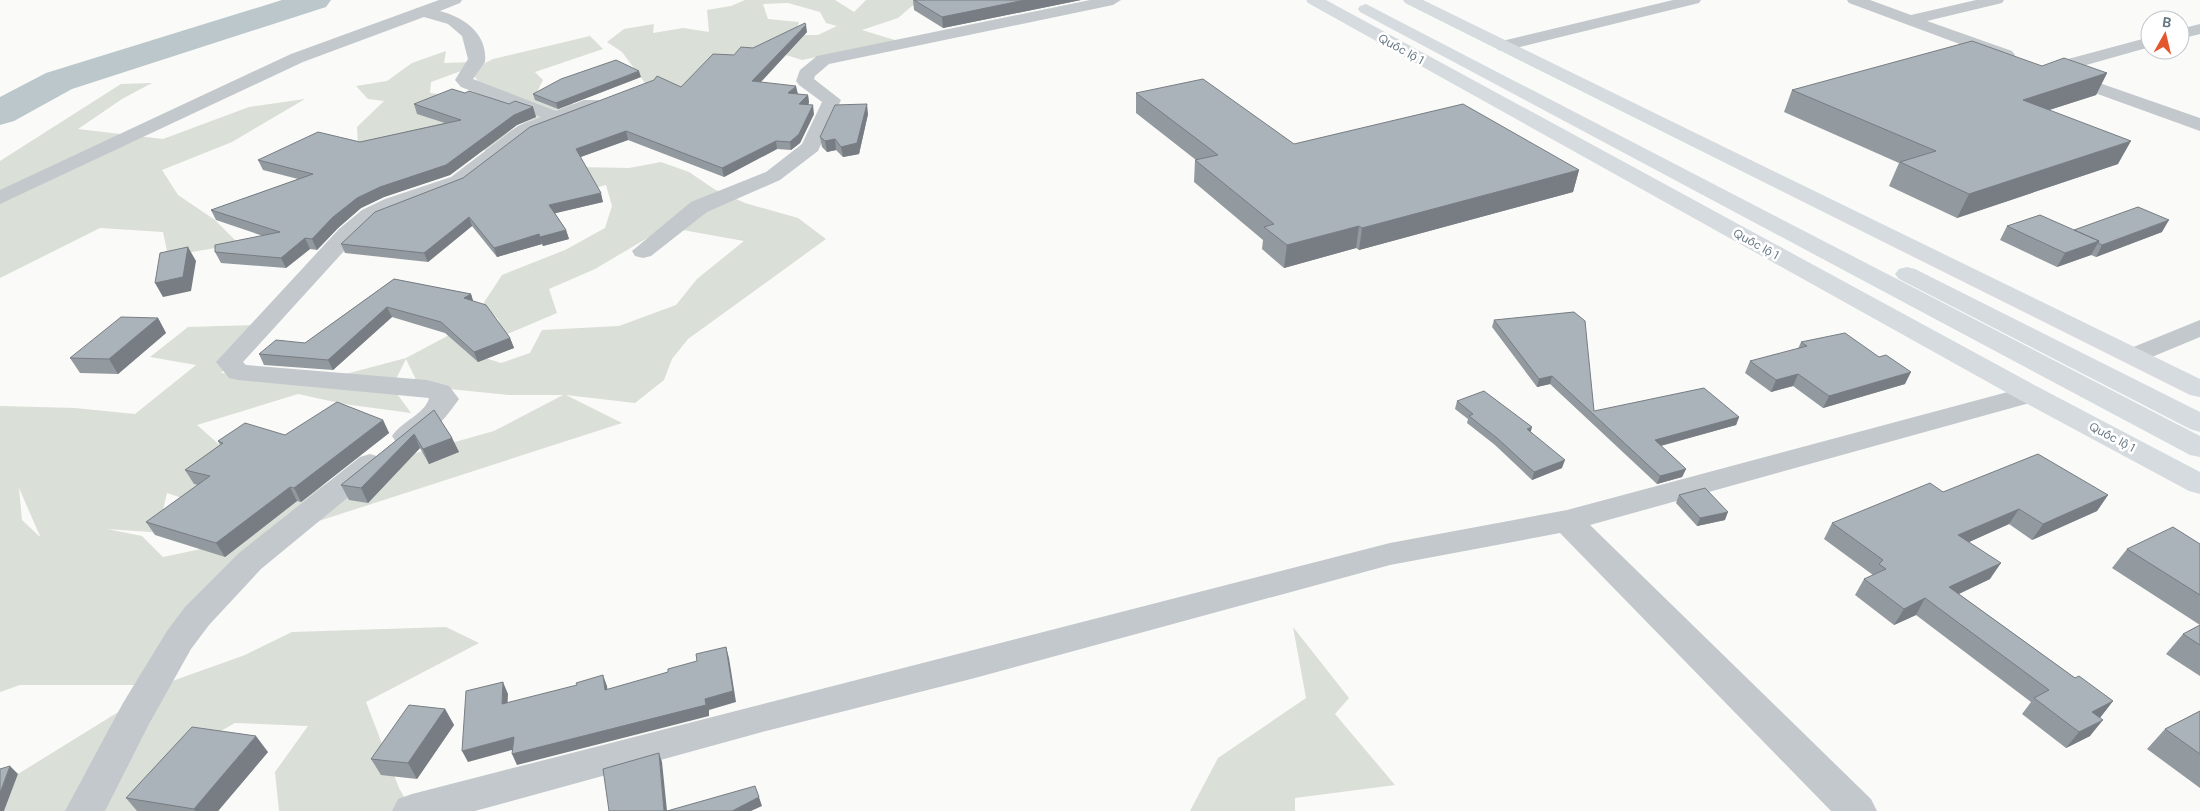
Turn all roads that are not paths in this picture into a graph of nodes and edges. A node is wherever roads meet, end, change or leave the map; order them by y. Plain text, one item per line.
1 (454, 0) edge
2 (1113, 0) edge
3 (1314, 0) edge
4 (1350, 0) edge
5 (1376, 0) edge
6 (1411, 0) edge
7 (1693, 0) edge
8 (1855, 0) edge
9 (1996, 0) edge
10 (421, 12) junction
11 (1910, 20) junction
12 (2140, 45) edge
13 (1504, 46) junction
14 (2048, 70) junction
15 (613, 96) edge
16 (558, 117) junction
17 (2200, 125) edge
18 (1670, 129) junction
19 (1637, 137) junction
20 (0, 198) edge
21 (643, 250) dead end
22 (2200, 328) edge
23 (2135, 356) junction
24 (2200, 389) edge
25 (2030, 394) junction
26 (2200, 423) edge
27 (2200, 448) edge
28 (2200, 484) edge
29 (1567, 520) junction
30 (85, 811) edge
31 (412, 811) edge
32 (1857, 811) edge

1 - 10 street
2 - 21 street
3 - 25 highway, Quốc lộ 1
4 - 27 highway, Quốc lộ 1
5 - 19 highway
6 - 13 highway
7 - 13 street
8 - 11 street
9 - 11 street
10 - 16 street
10 - 20 street
11 - 14 street
12 - 14 street
13 - 18 highway
14 - 17 street
15 - 16 street
16 - 30 street
18 - 19 highway
18 - 23 highway
19 - 26 highway
22 - 23 street
23 - 24 highway
25 - 28 highway, Quốc lộ 1
25 - 29 street
29 - 31 street
29 - 32 street

